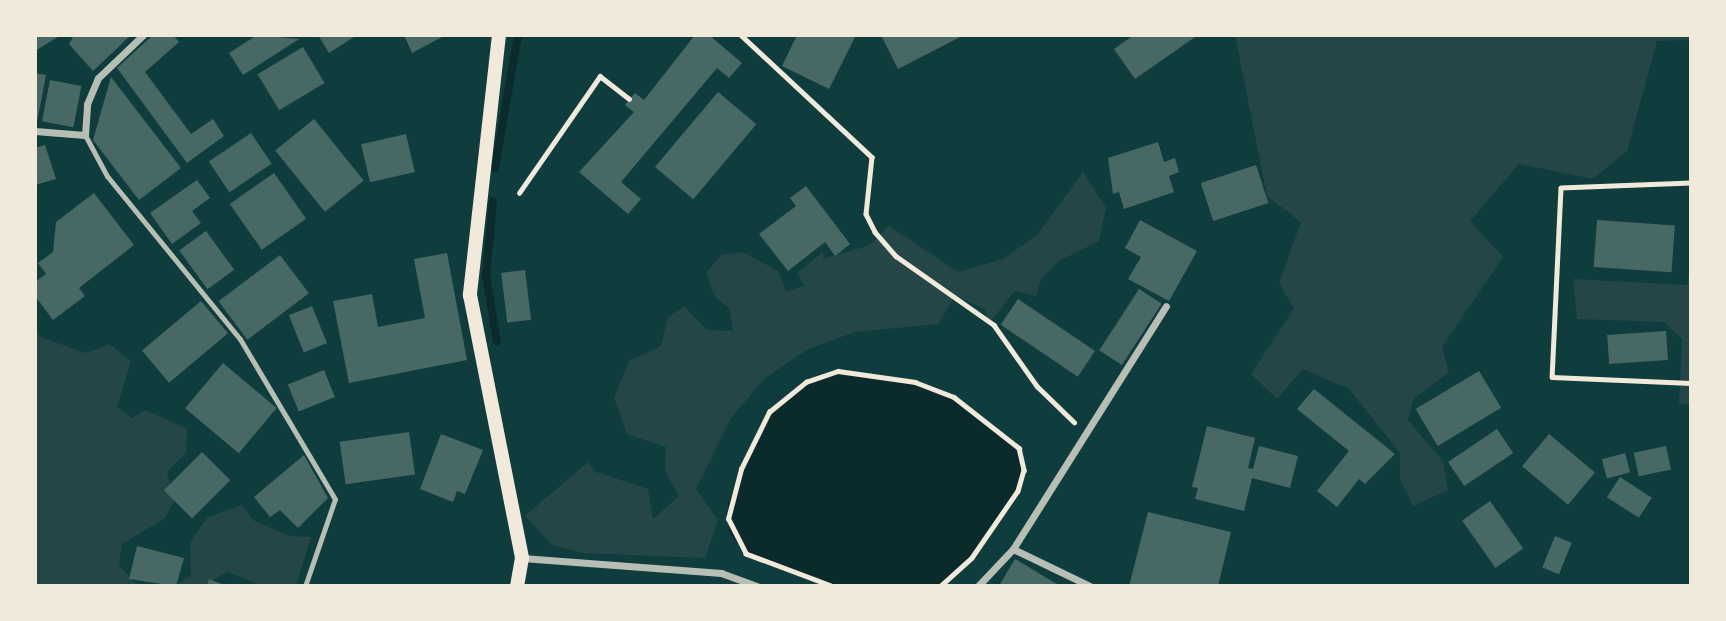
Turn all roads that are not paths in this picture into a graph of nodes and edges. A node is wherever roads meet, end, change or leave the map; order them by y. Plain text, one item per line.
1 (143, 35) edge
2 (499, 35) edge
3 (35, 131) edge
4 (85, 135) junction
5 (1166, 306) dead end
6 (1013, 549) junction
7 (522, 558) junction
8 (305, 586) edge
9 (517, 586) edge
10 (757, 586) edge
11 (978, 586) edge
12 (1090, 586) edge

1 - 4 street
2 - 7 main road
3 - 4 street
4 - 8 lane
5 - 6 street
6 - 11 street
6 - 12 street
7 - 9 main road
7 - 10 street

